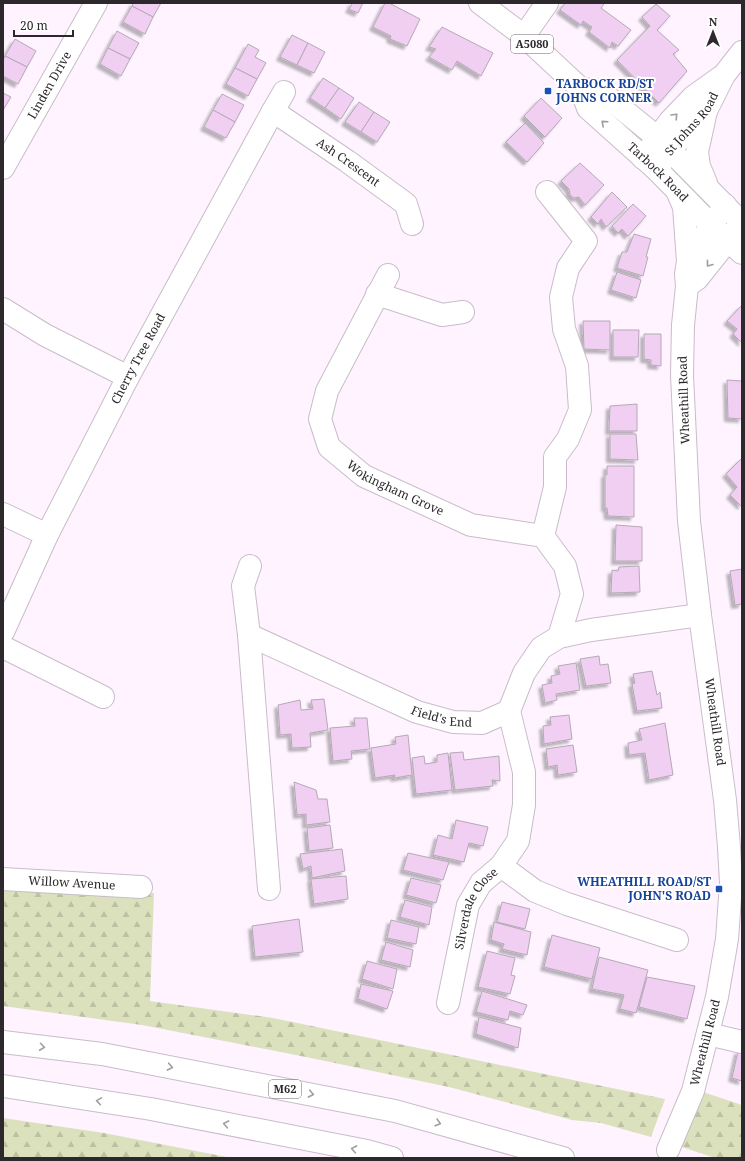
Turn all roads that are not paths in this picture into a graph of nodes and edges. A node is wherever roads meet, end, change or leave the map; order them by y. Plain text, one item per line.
1 (96, 3) edge
2 (480, 3) edge
3 (547, 3) edge
4 (524, 36) junction
5 (742, 52) edge
6 (724, 75) junction
7 (581, 88) junction
8 (284, 92) dead end
9 (273, 111) junction
10 (706, 111) junction
11 (664, 144) junction
12 (649, 163) junction
13 (3, 168) edge
14 (708, 188) junction
15 (547, 192) dead end
16 (678, 192) junction
17 (724, 205) junction
18 (742, 222) edge
19 (412, 224) dead end
20 (711, 225) junction
21 (735, 247) edge
22 (688, 261) junction
23 (388, 275) dead end
24 (687, 286) junction
25 (377, 294) junction
26 (3, 309) edge
27 (463, 312) dead end
28 (128, 377) junction
29 (3, 514) edge
30 (47, 535) junction
31 (544, 536) junction
32 (250, 566) dead end
33 (700, 616) junction
34 (3, 632) edge
35 (249, 635) junction
36 (559, 637) junction
37 (3, 646) edge
38 (103, 697) dead end
39 (510, 711) junction
40 (734, 799) edge
41 (501, 866) junction
42 (3, 878) edge
43 (736, 884) edge
44 (142, 887) dead end
45 (269, 889) dead end
46 (677, 940) dead end
47 (448, 1003) dead end
48 (708, 1034) junction
49 (3, 1042) edge
50 (742, 1042) edge
51 (3, 1086) edge
52 (668, 1150) dead end
53 (392, 1158) edge
54 (563, 1158) edge

1 - 13 main road, Linden Drive
2 - 4 main road, Tarbock Road / A5080
3 - 4 main road
4 - 7 main road, Tarbock Road / A5080
5 - 6 main road, St Johns Road
6 - 10 main road, St Johns Road
11 -> 6 main road, St Johns Road
7 - 11 main road, Tarbock Road
12 -> 7 main road, Tarbock Road / A5080
8 - 9 main road, Cherry Tree Road
9 - 19 main road, Ash Crescent
9 - 28 main road, Cherry Tree Road
10 - 11 main road, St Johns Road
10 - 14 main road
11 - 12 main road, St Johns Road
11 - 14 main road, Tarbock Road
12 - 16 main road, Tarbock Road / A5080
14 - 17 main road, Tarbock Road
15 - 31 main road
16 - 20 main road, Tarbock Road / A5080
16 - 22 main road
17 - 18 main road, Tarbock Road
17 - 20 main road, Wheathill Road
18 - 21 main road
20 - 21 main road, Tarbock Road / A5080
20 - 22 main road, Wheathill Road
21 -> 24 main road
22 - 24 main road, Wheathill Road
23 - 25 main road, Wokingham Grove
24 - 33 main road, Wheathill Road
25 - 27 main road
25 - 31 main road, Wokingham Grove
26 - 28 main road
28 - 30 main road, Cherry Tree Road
29 - 30 main road
30 - 34 main road, Cherry Tree Road
31 - 36 main road
32 - 35 main road
33 - 36 main road
33 - 40 main road, Wheathill Road
35 - 39 main road, Field's End
35 - 45 main road
36 - 39 main road
37 - 38 main road
39 - 41 main road
40 - 43 main road, Wheathill Road
41 - 46 main road, Silverdale Close
41 - 47 main road, Silverdale Close
42 - 44 main road, Willow Avenue
43 - 48 main road, Wheathill Road
48 - 50 main road
48 - 52 main road, Wheathill Road
49 -> 54 main road, M62
53 -> 51 main road

